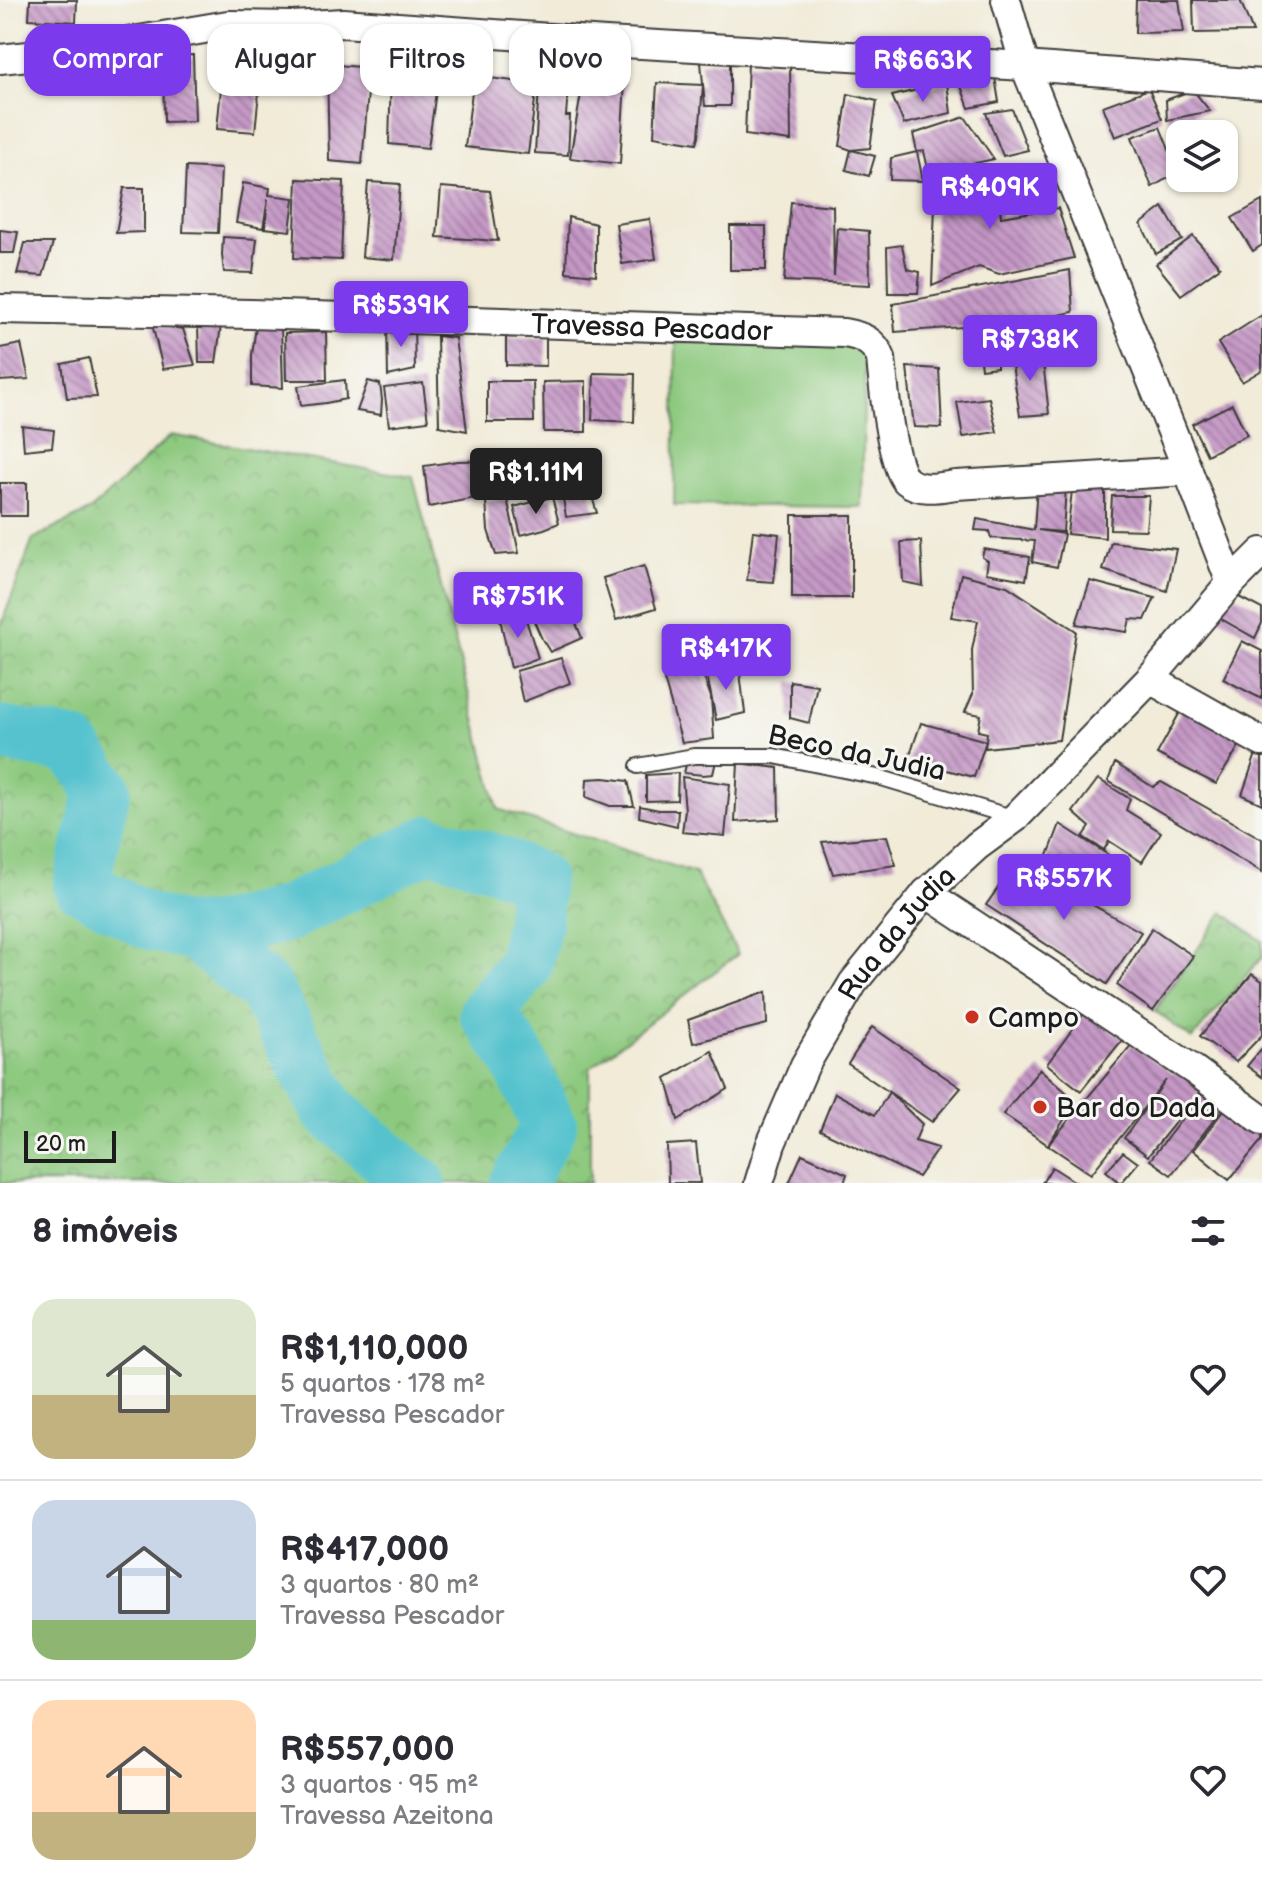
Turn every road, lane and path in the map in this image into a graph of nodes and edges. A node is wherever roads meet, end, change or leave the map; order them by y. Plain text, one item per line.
1 (1006, 0) edge
2 (0, 59) edge
3 (1025, 66) junction
4 (1262, 84) edge
5 (0, 309) edge
6 (1188, 471) junction
7 (1262, 552) edge
8 (1231, 583) junction
9 (1150, 679) junction
10 (1262, 742) edge
11 (638, 766) dead end
12 (1015, 818) junction
13 (926, 893) junction
14 (1262, 1120) edge
15 (759, 1183) edge

1 - 3 street
2 - 3 street
3 - 4 street
3 - 6 street
5 - 6 street, Travessa Pescador
6 - 8 street
7 - 8 street, Rua da Judia
8 - 9 street, Rua da Judia
9 - 10 street
9 - 12 street, Rua da Judia
11 - 12 lane, Beco da Judia
12 - 13 street, Rua da Judia
13 - 14 street
13 - 15 street, Rua da Judia

